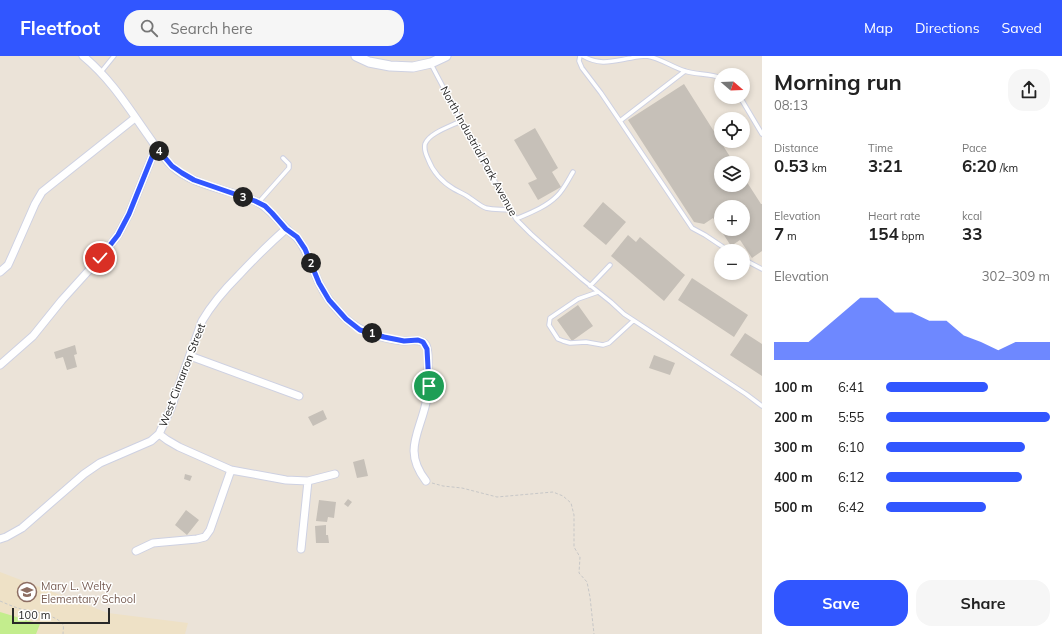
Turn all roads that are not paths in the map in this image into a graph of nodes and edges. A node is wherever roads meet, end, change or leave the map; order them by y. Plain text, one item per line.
1 (83, 56) edge
2 (114, 56) edge
3 (356, 56) edge
4 (446, 56) edge
5 (580, 56) edge
6 (583, 56) edge
7 (431, 63) junction
8 (685, 71) junction
9 (101, 73) junction
10 (714, 76) edge
11 (744, 104) edge
12 (135, 118) junction
13 (461, 121) junction
14 (620, 121) junction
15 (762, 134) edge
16 (156, 147) junction
17 (283, 158) dead end
18 (573, 172) dead end
19 (258, 203) junction
20 (510, 210) junction
21 (516, 219) junction
22 (286, 229) junction
23 (719, 244) edge
24 (750, 263) edge
25 (610, 265) dead end
26 (762, 270) edge
27 (0, 272) edge
28 (590, 286) junction
29 (598, 292) junction
30 (634, 321) junction
31 (190, 356) junction
32 (0, 365) edge
33 (300, 396) dead end
34 (762, 406) edge
35 (159, 434) junction
36 (230, 470) junction
37 (336, 474) dead end
38 (308, 481) junction
39 (426, 481) road end
40 (0, 539) edge
41 (301, 549) dead end
42 (136, 551) dead end

1 - 9 street
2 - 9 lane
3 - 7 street
4 - 7 street
5 - 14 lane
6 - 8 lane
7 - 13 lane, North Industrial Park Avenue
8 - 10 lane
8 - 14 lane
9 - 12 street
11 - 15 lane
12 - 16 street
12 - 27 street
13 - 20 lane, North Industrial Park Avenue
13 - 20 lane
14 - 23 lane
16 - 19 street
16 - 32 street
17 - 19 lane
18 - 21 lane
19 - 22 street
20 - 21 lane, North Industrial Park Avenue
21 - 28 lane, North Industrial Park Avenue
22 - 31 street, West Cimarron Street
22 - 39 street
24 - 26 lane
25 - 28 lane
28 - 29 lane, North Industrial Park Avenue
29 - 30 lane, North Industrial Park Avenue
29 - 30 lane
30 - 34 lane, North Industrial Park Avenue
31 - 33 street
31 - 35 street, West Cimarron Street
35 - 36 street
35 - 40 street, West Cimarron Street
36 - 38 street
36 - 42 street
37 - 38 street
38 - 41 street

